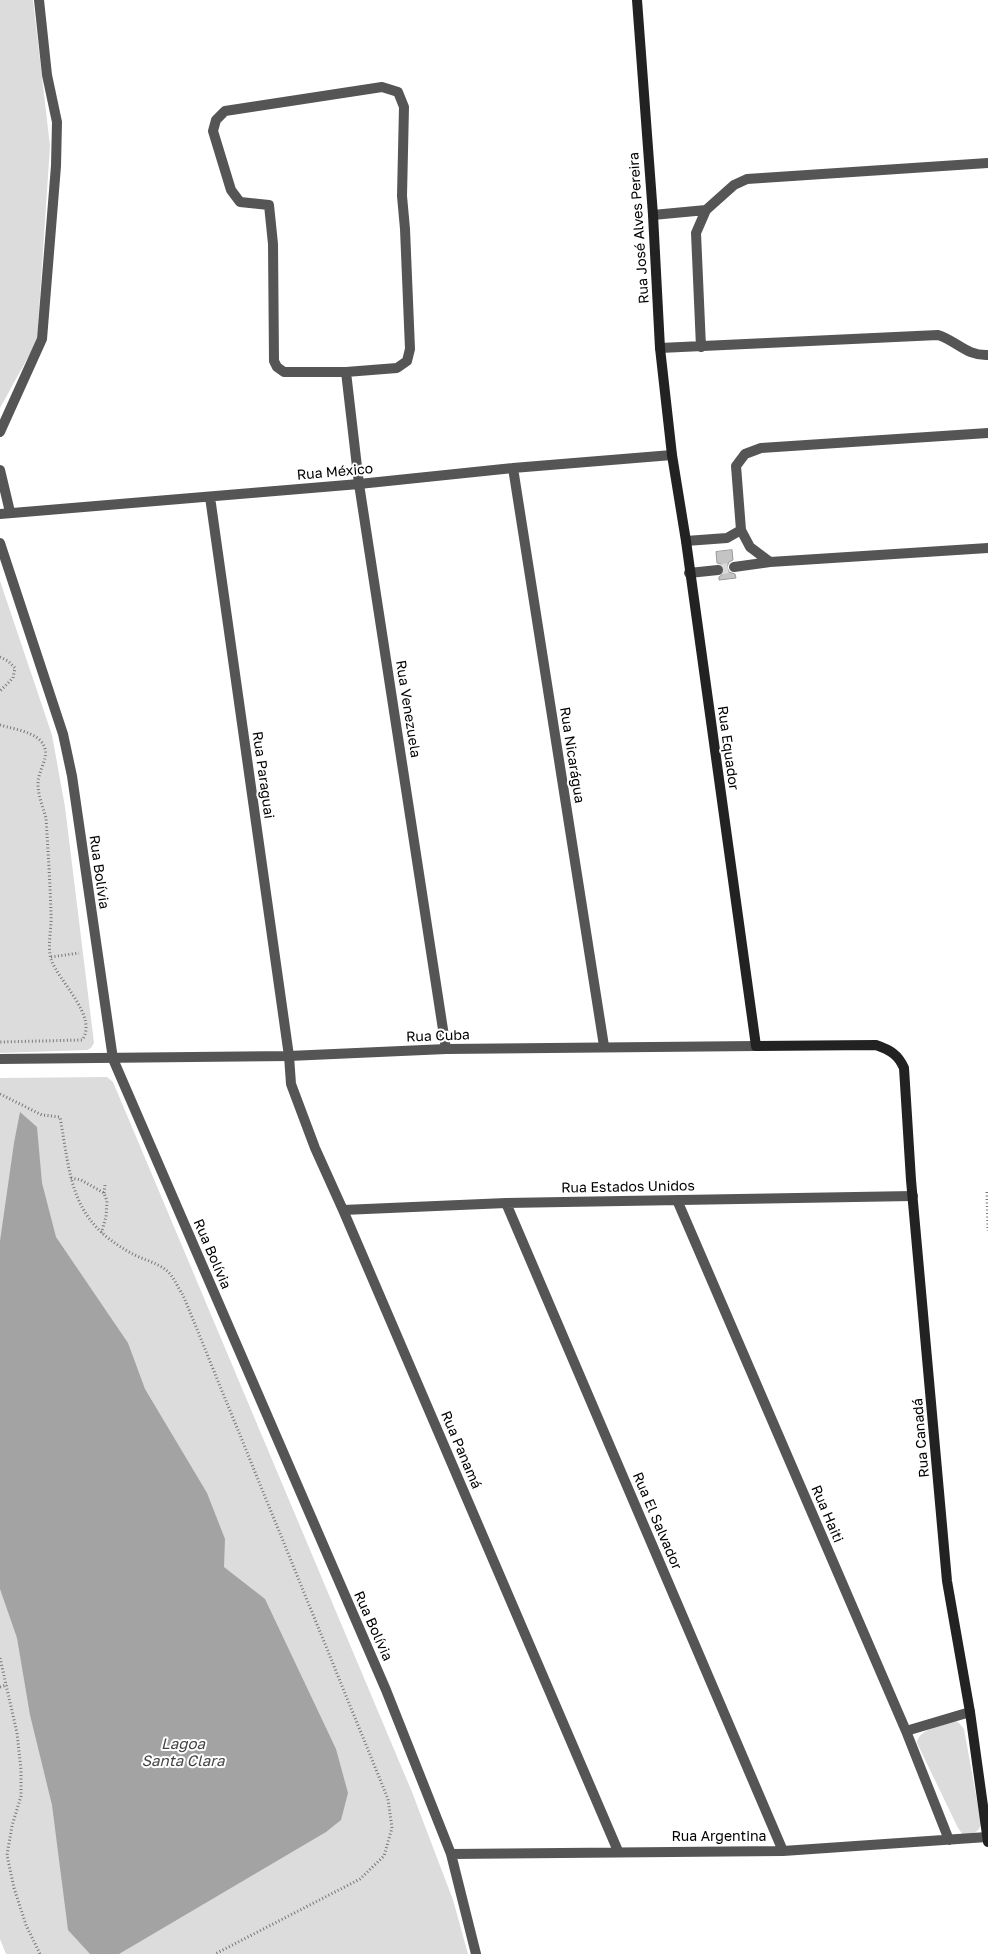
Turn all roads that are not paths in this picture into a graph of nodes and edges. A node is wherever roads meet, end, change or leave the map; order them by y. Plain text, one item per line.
1 (39, 0) edge
2 (637, 0) edge
3 (988, 163) edge
4 (706, 210) junction
5 (653, 215) junction
6 (701, 347) junction
7 (660, 348) junction
8 (988, 355) edge
9 (346, 372) junction
10 (0, 432) edge
11 (988, 433) edge
12 (672, 455) junction
13 (513, 468) junction
14 (0, 470) edge
15 (359, 484) junction
16 (210, 497) junction
17 (5, 513) edge
18 (741, 530) junction
19 (686, 541) junction
20 (0, 543) edge
21 (988, 548) edge
22 (770, 562) junction
23 (734, 567) tunnel mouth
24 (718, 570) tunnel mouth
25 (690, 573) junction
26 (876, 1045) joint
27 (604, 1046) junction
28 (756, 1046) junction
29 (446, 1049) junction
30 (289, 1056) junction
31 (113, 1059) junction
32 (0, 1060) edge
33 (913, 1196) junction
34 (676, 1200) junction
35 (506, 1203) junction
36 (343, 1210) junction
37 (970, 1712) junction
38 (906, 1732) junction
39 (988, 1839) edge
40 (949, 1840) junction
41 (783, 1850) junction
42 (618, 1851) junction
43 (451, 1854) junction
44 (476, 1954) edge

1 - 10 street
2 - 5 main road, Rua José Alves Pereira
3 - 4 street
4 - 5 street
4 - 6 street
5 - 7 main road, Rua José Alves Pereira
6 - 7 street
6 - 8 street
7 - 12 main road, Rua José Alves Pereira
9 - 9 street
9 - 15 street, Rua Venezuela
11 - 18 street
12 - 13 street, Rua México
12 - 19 main road, Rua Equador
13 - 15 street, Rua México
13 - 27 street, Rua Nicarágua
14 - 17 street
15 - 16 street, Rua México
15 - 29 street, Rua Venezuela
16 - 17 street, Rua México
16 - 30 street, Rua Paraguai
18 - 19 street
18 - 22 street
19 - 25 main road, Rua Equador
20 - 31 street, Rua Bolívia
21 - 22 street
22 - 23 street
24 - 25 street
25 - 28 main road, Rua Equador
26 - 28 main road, Rua Cuba
26 - 33 main road, Rua Canadá
27 - 28 street, Rua Cuba
27 - 29 street, Rua Cuba
29 - 30 street, Rua Cuba
30 - 31 street, Rua Cuba
30 - 36 street, Rua Panamá
31 - 32 street, Rua Cuba
31 - 43 street, Rua Bolívia
33 - 34 street, Rua Estados Unidos
33 - 37 main road, Rua Canadá
34 - 35 street, Rua Estados Unidos
34 - 38 street, Rua Haiti
35 - 36 street, Rua Estados Unidos
35 - 41 street, Rua El Salvador
36 - 42 street, Rua Panamá
37 - 38 street
37 - 39 main road, Rua Canadá
38 - 40 street, Rua Haiti
39 - 40 street, Rua Argentina
40 - 41 street, Rua Argentina
41 - 42 street, Rua Argentina
42 - 43 street, Rua Argentina
43 - 44 street, Rua Bolívia

